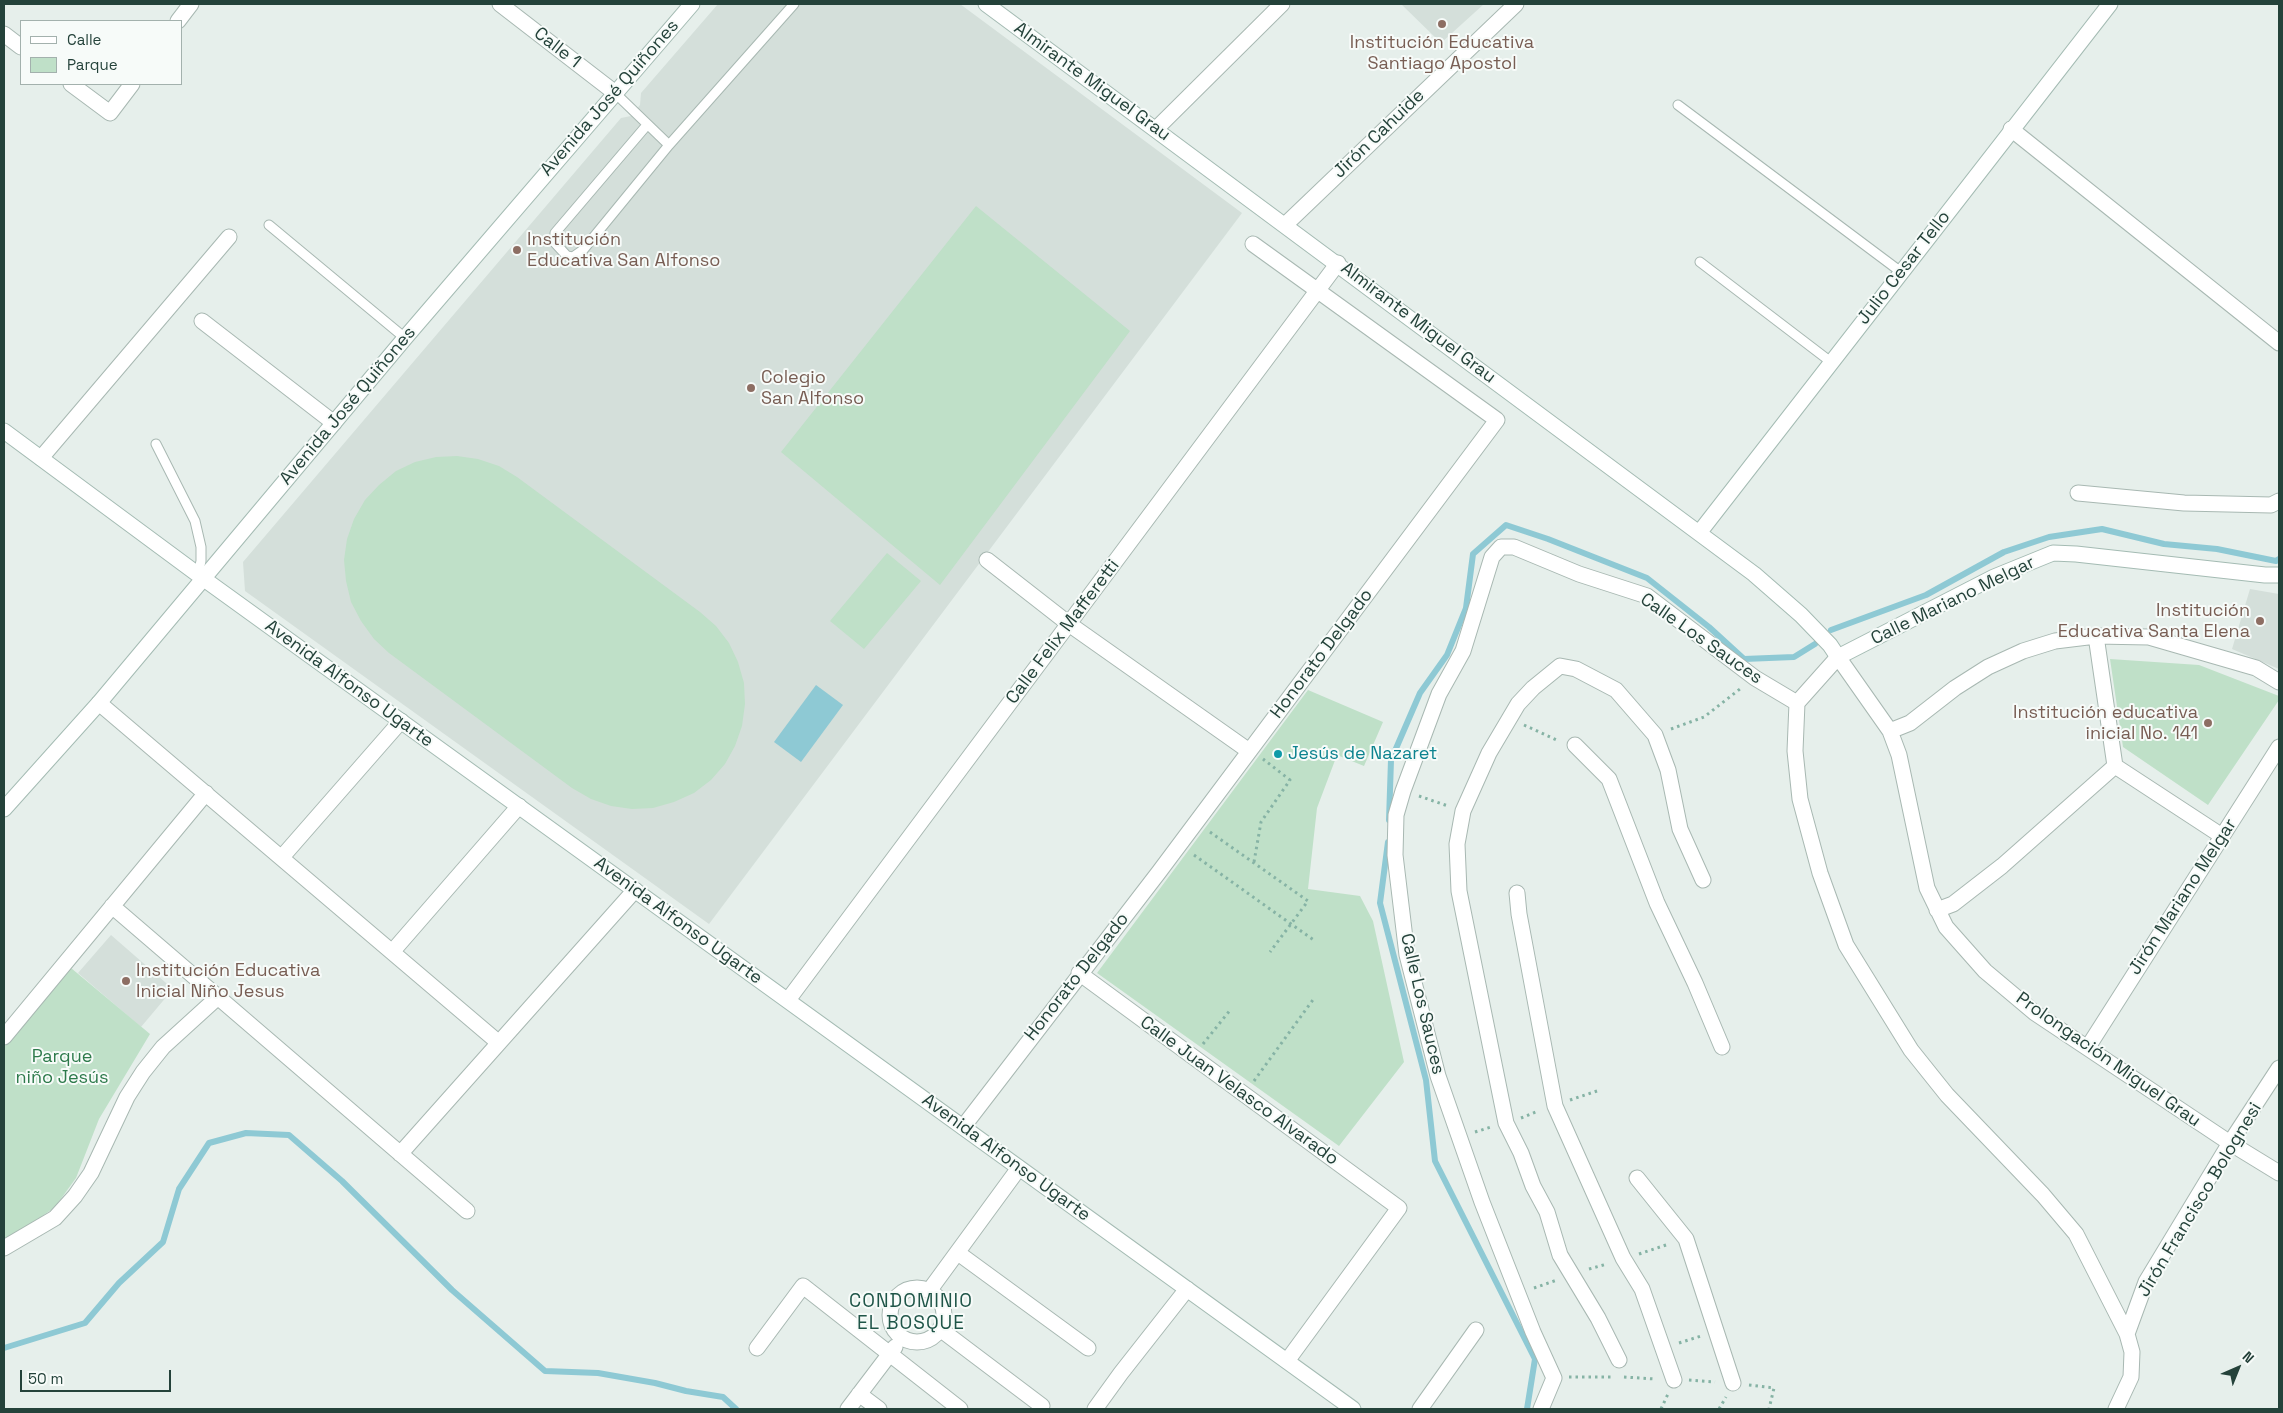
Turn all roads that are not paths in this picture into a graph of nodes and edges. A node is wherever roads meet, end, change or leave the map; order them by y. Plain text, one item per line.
1 (191, 4) edge
2 (500, 4) edge
3 (692, 4) edge
4 (794, 4) edge
5 (1282, 4) edge
6 (1516, 4) edge
7 (2110, 4) edge
8 (988, 5) edge
9 (179, 20) edge
10 (4, 34) edge
11 (20, 46) edge
12 (72, 85) edge
13 (131, 85) edge
14 (614, 92) junction
15 (1678, 105) dead end
16 (647, 125) junction
17 (1156, 129) junction
18 (2011, 129) junction
19 (669, 145) junction
20 (1286, 224) junction
21 (269, 225) dead end
22 (229, 237) dead end
23 (1253, 244) dead end
24 (1700, 262) dead end
25 (1338, 263) junction
26 (1901, 272) junction
27 (1318, 291) junction
28 (202, 322) dead end
29 (405, 338) junction
30 (2279, 343) edge
31 (1831, 362) junction
32 (334, 423) junction
33 (4, 431) edge
34 (156, 444) dead end
35 (41, 458) junction
36 (2078, 493) dead end
37 (2279, 501) edge
38 (1699, 533) junction
39 (987, 560) dead end
40 (2279, 575) edge
41 (201, 576) junction
42 (1069, 624) junction
43 (2096, 636) junction
44 (1838, 657) junction
45 (2279, 682) edge
46 (99, 703) junction
47 (1797, 703) junction
48 (401, 721) junction
49 (1890, 731) junction
50 (1575, 745) road end
51 (2279, 747) edge
52 (1256, 755) junction
53 (2115, 766) junction
54 (206, 794) junction
55 (518, 806) junction
56 (4, 809) edge
57 (2222, 836) junction
58 (282, 857) junction
59 (1703, 880) dead end
60 (635, 890) junction
61 (1517, 893) dead end
62 (112, 906) junction
63 (1938, 910) junction
64 (392, 952) junction
65 (1080, 973) junction
66 (218, 998) junction
67 (788, 1000) junction
68 (4, 1037) edge
69 (499, 1043) junction
70 (1722, 1047) dead end
71 (2088, 1047) junction
72 (2279, 1068) edge
73 (963, 1127) junction
74 (2230, 1143) junction
75 (400, 1154) junction
76 (1020, 1168) junction
77 (2279, 1173) edge
78 (1638, 1178) dead end
79 (467, 1211) dead end
80 (4, 1248) edge
81 (958, 1253) junction
82 (1187, 1289) junction
83 (929, 1291) junction
84 (940, 1329) junction
85 (1476, 1330) dead end
86 (2127, 1334) junction
87 (902, 1338) junction
88 (756, 1348) dead end
89 (1088, 1348) dead end
90 (890, 1355) junction
91 (1619, 1360) dead end
92 (1287, 1361) junction
93 (1674, 1380) dead end
94 (1733, 1383) dead end
95 (859, 1394) junction
96 (1042, 1406) dead end
97 (848, 1409) edge
98 (879, 1409) edge
99 (960, 1409) edge
100 (1095, 1409) edge
101 (1352, 1409) edge
102 (1420, 1409) edge
103 (1541, 1409) edge
104 (2116, 1409) edge

1 - 9 street
2 - 14 street, Calle 1
3 - 14 street, Avenida José Quiñones
4 - 19 lane
5 - 17 street
6 - 20 street, Jirón Cahuide
7 - 18 street, Julio Cesar Tello
8 - 17 street, Almirante Miguel Grau
10 - 11 street
12 - 13 street
14 - 16 lane
14 - 29 street, Avenida José Quiñones
15 - 26 lane
16 - 19 lane
16 - 19 lane
17 - 20 street, Almirante Miguel Grau
18 - 26 street, Julio Cesar Tello
18 - 30 street
20 - 25 street, Almirante Miguel Grau
21 - 29 lane
22 - 35 street
23 - 27 street, Honorato Delgado
24 - 31 lane
25 - 27 street, Calle Felix Mafferetti
25 - 38 street, Almirante Miguel Grau
26 - 31 street, Julio Cesar Tello
27 - 42 street, Calle Felix Mafferetti
27 - 52 street, Honorato Delgado
28 - 32 street
29 - 32 street, Avenida José Quiñones
31 - 38 street, Julio Cesar Tello
32 - 41 street, Avenida José Quiñones
33 - 35 street, Avenida Alfonso Ugarte
34 - 41 lane
35 - 41 street, Avenida Alfonso Ugarte
36 - 37 street
38 - 44 street, Almirante Miguel Grau
39 - 42 street
40 - 44 street, Calle Mariano Melgar
41 - 46 street, Avenida José Quiñones
41 - 48 street, Avenida Alfonso Ugarte
42 - 52 street
42 - 67 street, Calle Felix Mafferetti
43 - 45 street
43 - 49 street
43 - 53 street
44 - 47 street
44 - 49 street, Almirante Miguel Grau
46 - 54 street
46 - 56 street, Avenida José Quiñones
47 - 86 street
47 - 103 street, Calle Los Sauces
48 - 55 street, Avenida Alfonso Ugarte
48 - 58 street
49 - 63 street, Prolongación Miguel Grau
50 - 70 street
51 - 57 street, Jirón Mariano Melgar
52 - 65 street, Honorato Delgado
53 - 57 street
53 - 63 street
54 - 58 street
54 - 62 street
55 - 60 street, Avenida Alfonso Ugarte
55 - 64 street
57 - 71 street, Jirón Mariano Melgar
58 - 64 street
59 - 91 street
60 - 67 street, Avenida Alfonso Ugarte
60 - 69 street
61 - 93 street
62 - 66 street
62 - 68 street
63 - 71 street, Prolongación Miguel Grau
64 - 69 street
65 - 73 street, Honorato Delgado
65 - 92 street, Calle Juan Velasco Alvarado
66 - 75 street
66 - 80 street
67 - 73 street, Avenida Alfonso Ugarte
69 - 75 street
71 - 74 street, Prolongación Miguel Grau
72 - 74 street, Jirón Francisco Bolognesi
73 - 76 street, Avenida Alfonso Ugarte
74 - 77 street, Prolongación Miguel Grau
74 - 86 street, Jirón Francisco Bolognesi
75 - 79 street
76 - 81 street
76 - 82 street, Avenida Alfonso Ugarte
78 - 94 street
81 - 83 street
81 - 89 street
82 - 92 street, Avenida Alfonso Ugarte
82 - 100 street
83 - 84 street
83 - 87 street
84 - 87 street
84 - 96 street
85 - 102 street
86 - 104 street
87 - 90 street
88 - 90 street
90 - 95 street
90 - 99 street
92 - 101 street, Avenida Alfonso Ugarte
95 - 97 street
95 - 98 street

